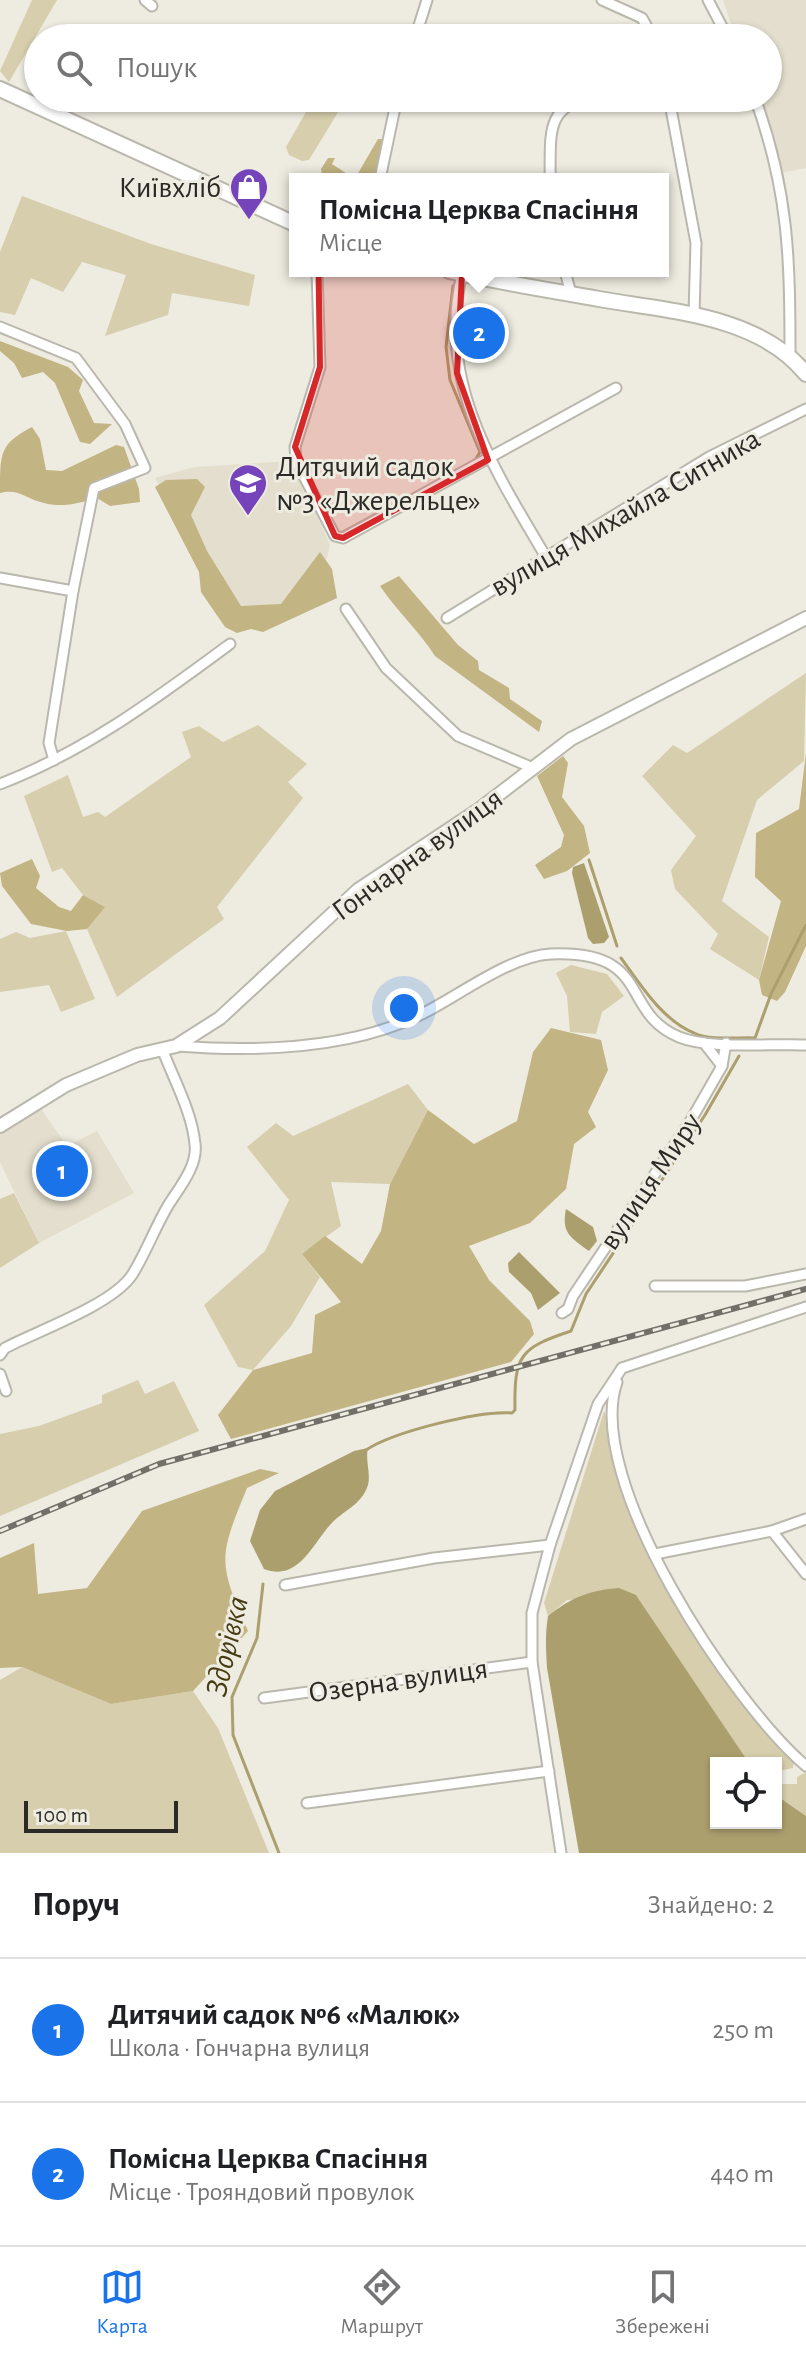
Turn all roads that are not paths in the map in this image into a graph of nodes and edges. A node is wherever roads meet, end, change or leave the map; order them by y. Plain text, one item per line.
1 (427, 0) edge
2 (602, 0) edge
3 (708, 0) edge
4 (419, 24) edge
5 (645, 24) edge
6 (721, 24) edge
7 (0, 89) edge
8 (24, 100) edge
9 (50, 112) edge
10 (394, 112) edge
11 (559, 112) edge
12 (672, 112) edge
13 (760, 112) edge
14 (381, 173) edge
15 (550, 173) edge
16 (289, 221) edge
17 (317, 277) edge
18 (455, 277) edge
19 (481, 277) edge
20 (567, 277) edge
21 (571, 294) junction
22 (694, 315) junction
23 (0, 327) edge
24 (790, 357) junction
25 (806, 374) edge
26 (616, 388) dead end
27 (806, 409) edge
28 (488, 460) junction
29 (546, 557) junction
30 (0, 578) edge
31 (73, 591) junction
32 (346, 609) dead end
33 (447, 618) dead end
34 (806, 618) edge
35 (230, 644) dead end
36 (54, 760) junction
37 (533, 768) junction
38 (0, 784) edge
39 (704, 1043) junction
40 (726, 1043) junction
41 (806, 1045) edge
42 (170, 1048) junction
43 (722, 1066) junction
44 (2, 1122) edge
45 (806, 1274) edge
46 (655, 1286) dead end
47 (806, 1307) edge
48 (562, 1313) dead end
49 (0, 1355) edge
50 (622, 1368) junction
51 (0, 1374) edge
52 (6, 1391) dead end
53 (806, 1519) edge
54 (772, 1531) junction
55 (550, 1545) junction
56 (655, 1554) junction
57 (806, 1574) edge
58 (285, 1585) dead end
59 (532, 1662) junction
60 (264, 1698) dead end
61 (806, 1766) edge
62 (549, 1771) junction
63 (307, 1803) dead end
64 (561, 1853) edge

1 - 4 street
2 - 5 street
3 - 6 street
7 - 8 main road
9 - 16 main road
10 - 14 street
11 - 15 street
12 - 22 street
13 - 24 street
17 - 28 street
18 - 28 street
19 - 21 main road
20 - 21 street
21 - 22 main road
22 - 24 main road
23 - 31 street
24 - 25 main road
26 - 28 street
27 - 29 street, вулиця Михайла Ситника
28 - 29 street
29 - 33 street, вулиця Михайла Ситника
30 - 31 street
31 - 36 street
32 - 37 street
34 - 37 street, Гончарна вулиця
35 - 36 street
36 - 38 street
37 - 42 street, Гончарна вулиця
39 - 40 street
39 - 42 street
39 - 43 street
40 - 41 street
40 - 43 street, вулиця Миру
42 - 44 street, Гончарна вулиця
42 - 49 street
43 - 48 street, вулиця Миру
45 - 46 street
47 - 50 street
50 - 55 street
50 - 56 street
51 - 52 street
53 - 54 street
54 - 56 street
54 - 57 street
55 - 58 street
55 - 59 street
56 - 61 street
59 - 60 street, Озерна вулиця
59 - 62 street
62 - 63 street
62 - 64 street

